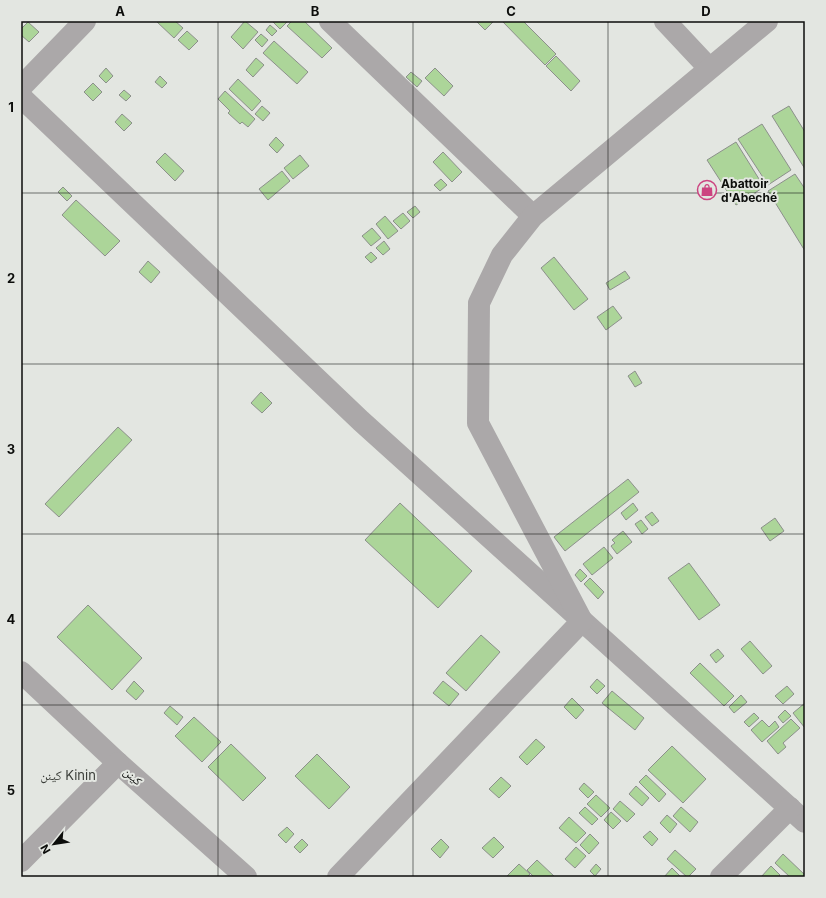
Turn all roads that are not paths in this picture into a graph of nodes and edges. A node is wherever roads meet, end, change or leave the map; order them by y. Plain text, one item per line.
1 (85, 21) edge
2 (330, 21) edge
3 (665, 21) edge
4 (767, 21) edge
5 (709, 68) junction
6 (21, 88) edge
7 (21, 97) edge
8 (533, 216) junction
9 (582, 621) junction
10 (21, 672) edge
11 (118, 763) junction
12 (798, 815) edge
13 (21, 861) edge
14 (246, 877) edge
15 (338, 877) edge
16 (722, 877) edge

1 - 6 street
2 - 8 street
3 - 5 street
4 - 5 street
5 - 8 street
7 - 9 street
8 - 9 street
9 - 12 street
9 - 15 street
10 - 11 street, كينن
11 - 13 street
11 - 14 street, كينن
12 - 16 street

